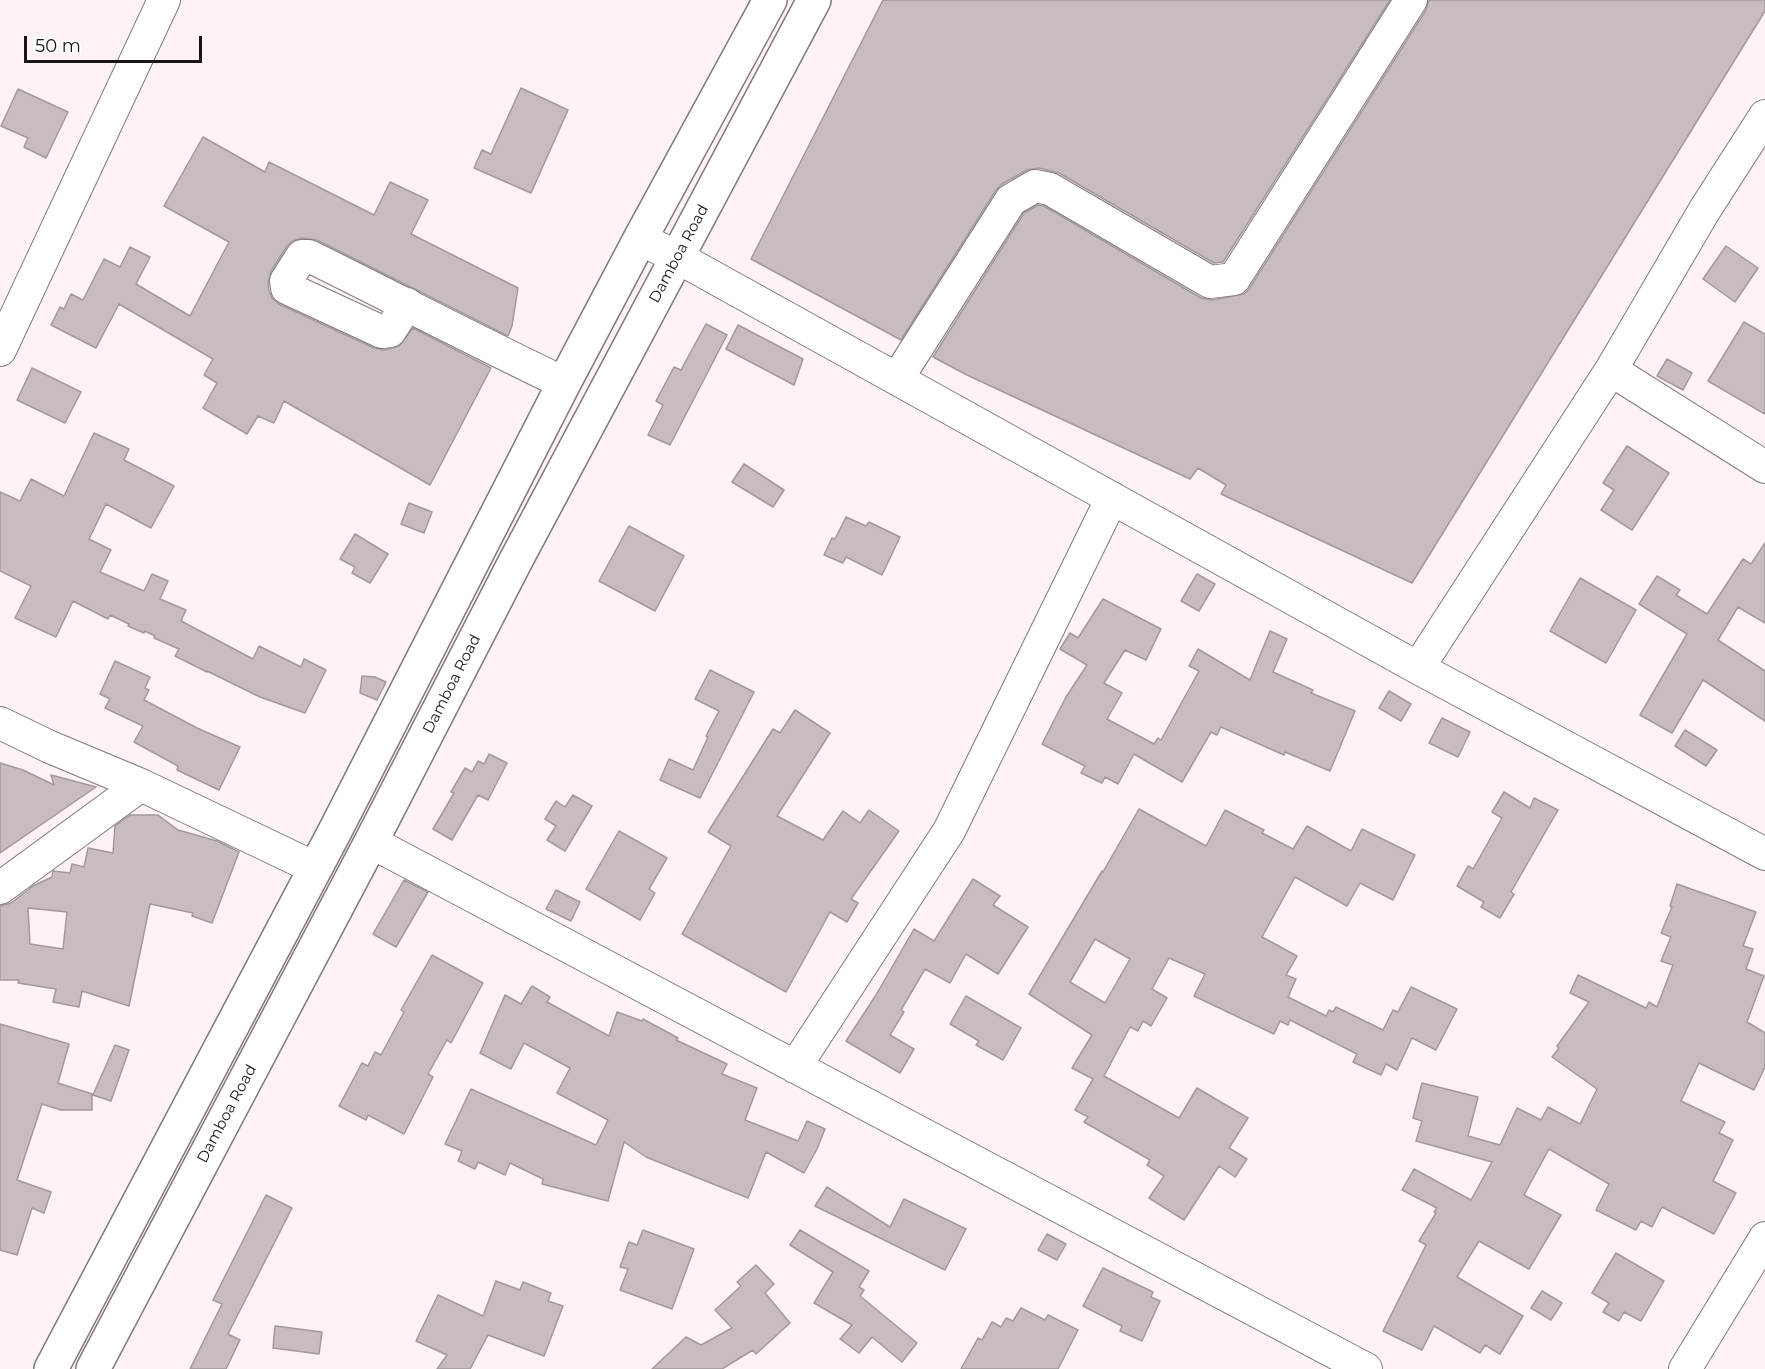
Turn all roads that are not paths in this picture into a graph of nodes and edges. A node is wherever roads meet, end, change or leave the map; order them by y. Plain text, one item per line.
1 (164, 0) edge
2 (770, 0) edge
3 (814, 0) edge
4 (1411, 0) edge
5 (1763, 125) edge
6 (640, 239) junction
7 (677, 257) junction
8 (407, 304) dead end
9 (0, 350) edge
10 (1611, 370) junction
11 (897, 379) junction
12 (564, 383) junction
13 (1765, 467) edge
14 (1112, 498) junction
15 (1418, 668) junction
16 (0, 723) edge
17 (141, 785) junction
18 (371, 842) junction
19 (1765, 854) edge
20 (315, 868) junction
21 (0, 888) edge
22 (795, 1067) junction
23 (1765, 1238) edge
24 (51, 1369) edge
25 (93, 1369) edge
26 (1366, 1369) edge
27 (1685, 1369) edge

1 - 9 street
2 - 6 main road
3 - 7 main road, Damboa Road
4 - 11 street
5 - 10 street
6 - 7 street
6 - 12 main road
7 - 11 street
7 - 18 main road, Damboa Road
8 - 12 street
10 - 13 street
10 - 15 street
11 - 14 street
12 - 20 main road
14 - 15 street
14 - 22 street
15 - 19 street
16 - 17 street
17 - 20 street
17 - 21 street
18 - 22 street
18 - 25 main road, Damboa Road
20 - 24 main road
22 - 26 street
23 - 27 street

